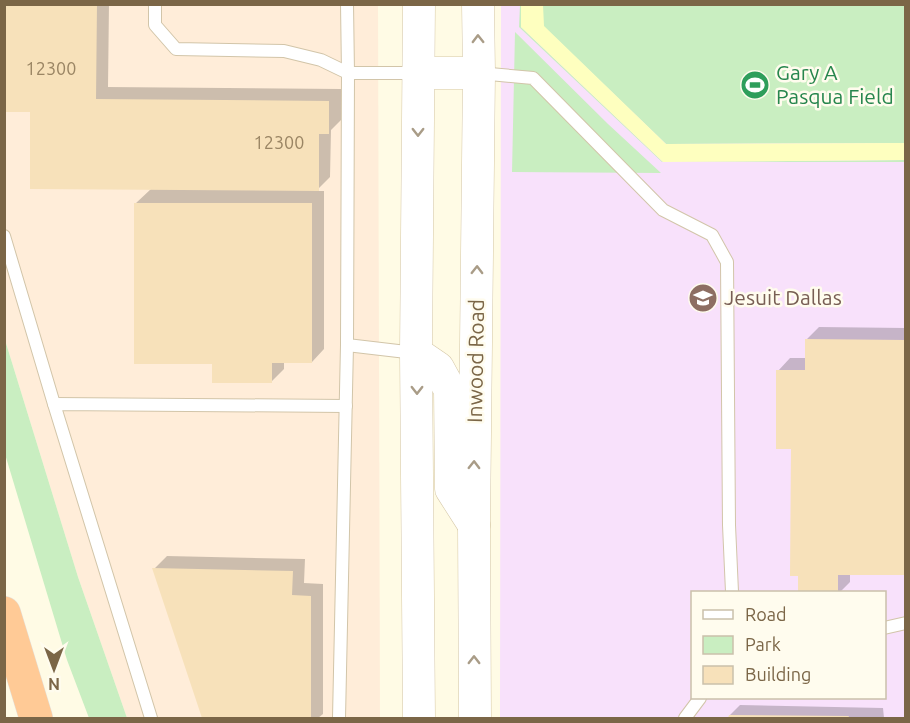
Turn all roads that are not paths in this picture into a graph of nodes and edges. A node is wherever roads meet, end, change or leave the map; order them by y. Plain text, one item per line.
1 (155, 4) edge
2 (347, 4) edge
3 (419, 4) edge
4 (478, 4) edge
5 (348, 73) junction
6 (419, 73) junction
7 (479, 73) junction
8 (4, 236) edge
9 (347, 345) junction
10 (417, 353) junction
11 (54, 404) junction
12 (346, 406) junction
13 (474, 525) junction
14 (732, 591) edge
15 (906, 623) edge
16 (8, 625) edge
17 (886, 628) edge
18 (699, 699) edge
19 (36, 718) edge
20 (54, 718) edge
21 (151, 718) edge
22 (339, 718) edge
23 (419, 718) edge
24 (474, 718) edge
25 (684, 718) edge

1 - 5 lane
2 - 5 lane
3 - 6 main road
7 -> 4 main road, Inwood Road
5 - 6 lane
5 - 9 lane
6 - 7 main road
6 -> 10 main road
13 -> 7 main road, Inwood Road
7 - 14 lane
8 - 11 lane
9 - 10 lane
9 - 12 lane
10 - 13 main road
10 -> 23 main road
11 - 12 lane
11 - 21 lane
12 - 22 lane
24 -> 13 main road, Inwood Road
15 - 17 lane
16 - 19 highway
16 - 20 highway
18 - 25 lane

